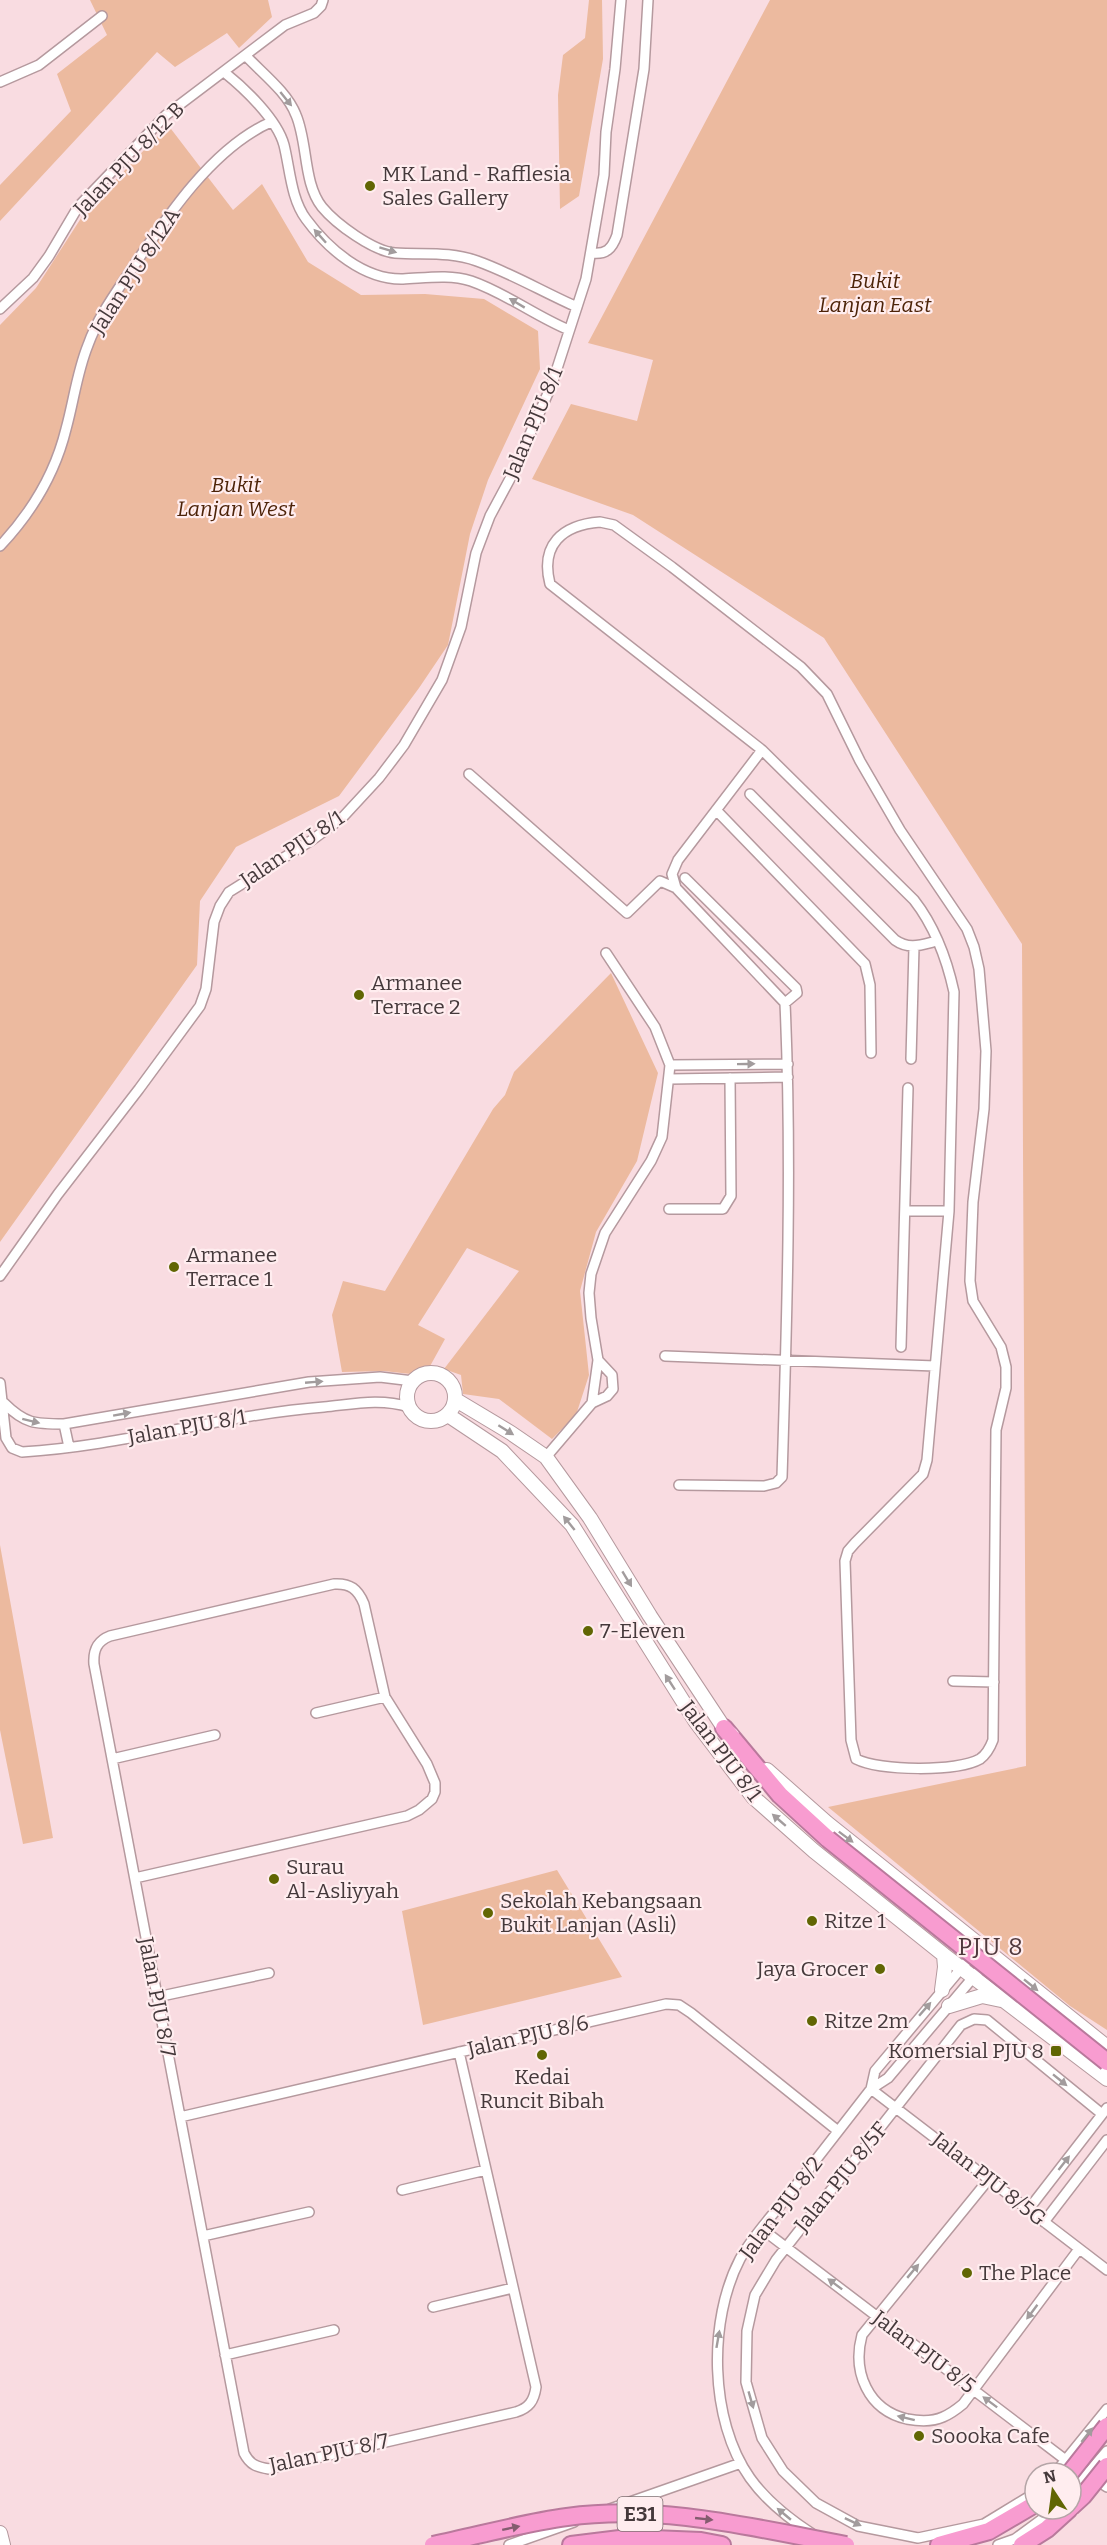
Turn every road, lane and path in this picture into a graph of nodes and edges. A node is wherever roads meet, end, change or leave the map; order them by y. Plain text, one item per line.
1 (323, 0) edge
2 (621, 0) edge
3 (648, 0) edge
4 (102, 16) dead end
5 (246, 56) junction
6 (224, 72) junction
7 (0, 82) edge
8 (270, 122) junction
9 (303, 136) junction
10 (283, 142) junction
11 (591, 253) junction
12 (577, 307) junction
13 (0, 309) edge
14 (569, 330) junction
15 (0, 546) edge
16 (762, 750) junction
17 (469, 774) dead end
18 (750, 794) dead end
19 (716, 810) junction
20 (686, 878) dead end
21 (676, 888) junction
22 (937, 941) junction
23 (915, 947) junction
24 (606, 953) dead end
25 (785, 1003) junction
26 (871, 1053) dead end
27 (911, 1059) dead end
28 (788, 1064) junction
29 (670, 1065) junction
30 (788, 1077) junction
31 (730, 1078) junction
32 (670, 1079) junction
33 (908, 1088) dead end
34 (669, 1209) dead end
35 (905, 1210) junction
36 (949, 1211) junction
37 (0, 1276) edge
38 (901, 1347) dead end
39 (665, 1356) dead end
40 (598, 1360) junction
41 (786, 1361) junction
42 (935, 1366) junction
43 (413, 1381) junction
44 (0, 1383) edge
45 (456, 1400) junction
46 (4, 1403) junction
47 (592, 1403) junction
48 (409, 1407) junction
49 (448, 1415) junction
50 (64, 1424) junction
51 (69, 1447) junction
52 (546, 1458) junction
53 (679, 1485) dead end
54 (650, 1616) junction
55 (634, 1626) junction
56 (953, 1682) dead end
57 (994, 1682) junction
58 (385, 1697) junction
59 (316, 1713) dead end
60 (724, 1728) junction
61 (215, 1735) dead end
62 (112, 1759) junction
63 (135, 1878) junction
64 (979, 1947) junction
65 (944, 1955) junction
66 (993, 1955) junction
67 (961, 1968) junction
68 (269, 1973) dead end
69 (974, 1976) junction
70 (942, 1990) junction
71 (158, 1997) junction
72 (1009, 2003) junction
73 (949, 2006) junction
74 (1107, 2047) edge
75 (459, 2052) junction
76 (1107, 2062) edge
77 (1107, 2079) edge
78 (871, 2089) junction
79 (897, 2108) junction
80 (1105, 2111) edge
81 (180, 2117) junction
82 (838, 2131) junction
83 (1107, 2140) edge
84 (486, 2170) junction
85 (989, 2179) junction
86 (402, 2190) dead end
87 (1028, 2210) junction
88 (309, 2212) dead end
89 (1044, 2222) junction
90 (762, 2229) junction
91 (203, 2236) junction
92 (786, 2247) junction
93 (1079, 2249) junction
94 (1107, 2270) edge
95 (513, 2288) junction
96 (433, 2307) dead end
97 (876, 2316) junction
98 (334, 2330) dead end
99 (225, 2355) junction
100 (974, 2390) junction
101 (1107, 2409) edge
102 (1107, 2426) edge
103 (1107, 2451) edge
104 (1061, 2461) edge
105 (1072, 2461) edge
106 (1074, 2461) edge
107 (741, 2463) junction
108 (1107, 2466) edge
109 (1083, 2473) edge
110 (1088, 2475) junction
111 (1083, 2480) edge
112 (1107, 2487) edge
113 (1083, 2496) edge
114 (1023, 2500) edge
115 (1023, 2511) edge
116 (1040, 2521) edge
117 (1056, 2521) edge
118 (0, 2533) edge
119 (3, 2545) edge
120 (433, 2545) edge
121 (508, 2545) edge
122 (572, 2545) edge
123 (722, 2545) edge
124 (833, 2545) edge
125 (846, 2545) edge
126 (939, 2545) edge
127 (998, 2545) edge
128 (1022, 2545) edge

1 - 5 street, Jalan PJU 8/12 B
2 - 11 street, Jalan PJU 8/1
3 - 11 street
4 - 7 street
5 - 6 street, Jalan PJU 8/12 B
5 -> 9 street
6 - 8 street
6 - 13 street, Jalan PJU 8/12 B
8 - 10 street
8 - 15 street, Jalan PJU 8/12A
9 - 10 street
9 -> 12 street
14 -> 10 street
11 - 12 street, Jalan PJU 8/1
12 - 14 street, Jalan PJU 8/1
14 - 37 street, Jalan PJU 8/1
16 - 19 street
16 - 22 street
16 - 57 street
17 - 21 street
18 - 23 street
19 - 21 street
19 - 26 street
20 - 25 street
21 - 25 street
22 - 23 street
22 - 36 street
23 - 27 street
24 - 29 street
25 - 28 street
29 -> 28 street
28 - 30 street
29 - 32 street
30 - 31 street
30 - 41 street
31 - 32 street
31 - 34 street
32 - 40 street
33 - 35 street
35 - 36 street
35 - 38 street
36 - 42 street
39 - 41 street
40 - 47 street
40 - 47 street
41 - 42 street
41 - 53 street
42 - 57 street
43 - 45 main road
43 - 48 main road
50 -> 43 street, Jalan PJU 8/1
44 - 46 street, Jalan PJU 8/1
45 - 49 main road
45 -> 52 main road, Jalan PJU 8/1
46 -> 50 street, Jalan PJU 8/1
46 - 51 street, Jalan PJU 8/1
47 - 52 street
48 - 49 main road
48 - 51 street, Jalan PJU 8/1
55 -> 49 main road, Jalan PJU 8/1
50 - 51 street
52 -> 54 main road, Jalan PJU 8/1
54 - 55 main road
54 - 60 main road, Jalan PJU 8/1
65 -> 55 main road, Jalan PJU 8/1
56 - 57 street
58 - 59 street
58 - 62 street, Jalan PJU 8/7
58 - 63 street, Jalan PJU 8/7
60 -> 64 main road, Jalan PJU 8/1
60 - 76 highway, bridge
61 - 62 street
62 - 63 street, Jalan PJU 8/7
63 - 71 street, Jalan PJU 8/7
64 - 66 main road, Jalan PJU 8/1
64 - 67 street, Jalan PJU 8/2
65 - 67 main road, Jalan PJU 8/1
65 - 70 main road
66 - 69 street, Jalan PJU 8/2
66 -> 74 main road, Jalan PJU 8/1
67 - 69 main road, Jalan PJU 8/1
67 - 70 street, Jalan PJU 8/2
68 - 71 street
69 - 72 main road, Jalan PJU 8/1
69 - 73 street, Jalan PJU 8/2
78 -> 70 street, Jalan PJU 8/2
71 - 81 street, Jalan PJU 8/7
72 - 73 main road
72 - 77 main road, Jalan PJU 8/1
73 - 78 street, Jalan PJU 8/2
75 - 81 street, Jalan PJU 8/6
75 - 82 street, Jalan PJU 8/6
75 - 84 street, Jalan PJU 8/7
78 - 79 street, Jalan PJU 8/5G
78 - 82 street, Jalan PJU 8/2
79 -> 80 street, Jalan PJU 8/5F
79 - 85 street, Jalan PJU 8/5G
79 - 92 street, Jalan PJU 8/5F
87 -> 80 street
81 - 91 street, Jalan PJU 8/7
82 - 90 street, Jalan PJU 8/2
83 - 89 street
84 - 86 street
84 - 95 street, Jalan PJU 8/7
85 - 87 street, Jalan PJU 8/5G
97 -> 85 street
87 - 89 street, Jalan PJU 8/5G
88 - 91 street
89 - 93 street, Jalan PJU 8/5G
90 - 92 street, Jalan PJU 8/5
107 -> 90 street, Jalan PJU 8/2
91 - 99 street, Jalan PJU 8/7
97 -> 92 street, Jalan PJU 8/5
92 -> 114 street, Jalan PJU 8/5F
93 - 94 street, Jalan PJU 8/5G
93 -> 100 street
95 - 96 street
95 - 99 street, Jalan PJU 8/7
97 - 100 street, Jalan PJU 8/5
100 -> 97 street
98 - 99 street
104 -> 100 street, Jalan PJU 8/5
105 -> 101 street
102 - 106 highway, bridge
103 - 110 street
107 - 121 street
124 -> 107 street, Jalan PJU 8/2
108 - 113 highway, bridge
109 - 110 street, Jalan PJU 8/5
110 - 111 street
110 - 112 street, Jalan PJU 8/5
115 - 126 highway
116 - 127 street
117 - 128 highway
118 - 119 main road
120 -> 125 highway, E31, bridge
122 - 123 highway, E31

